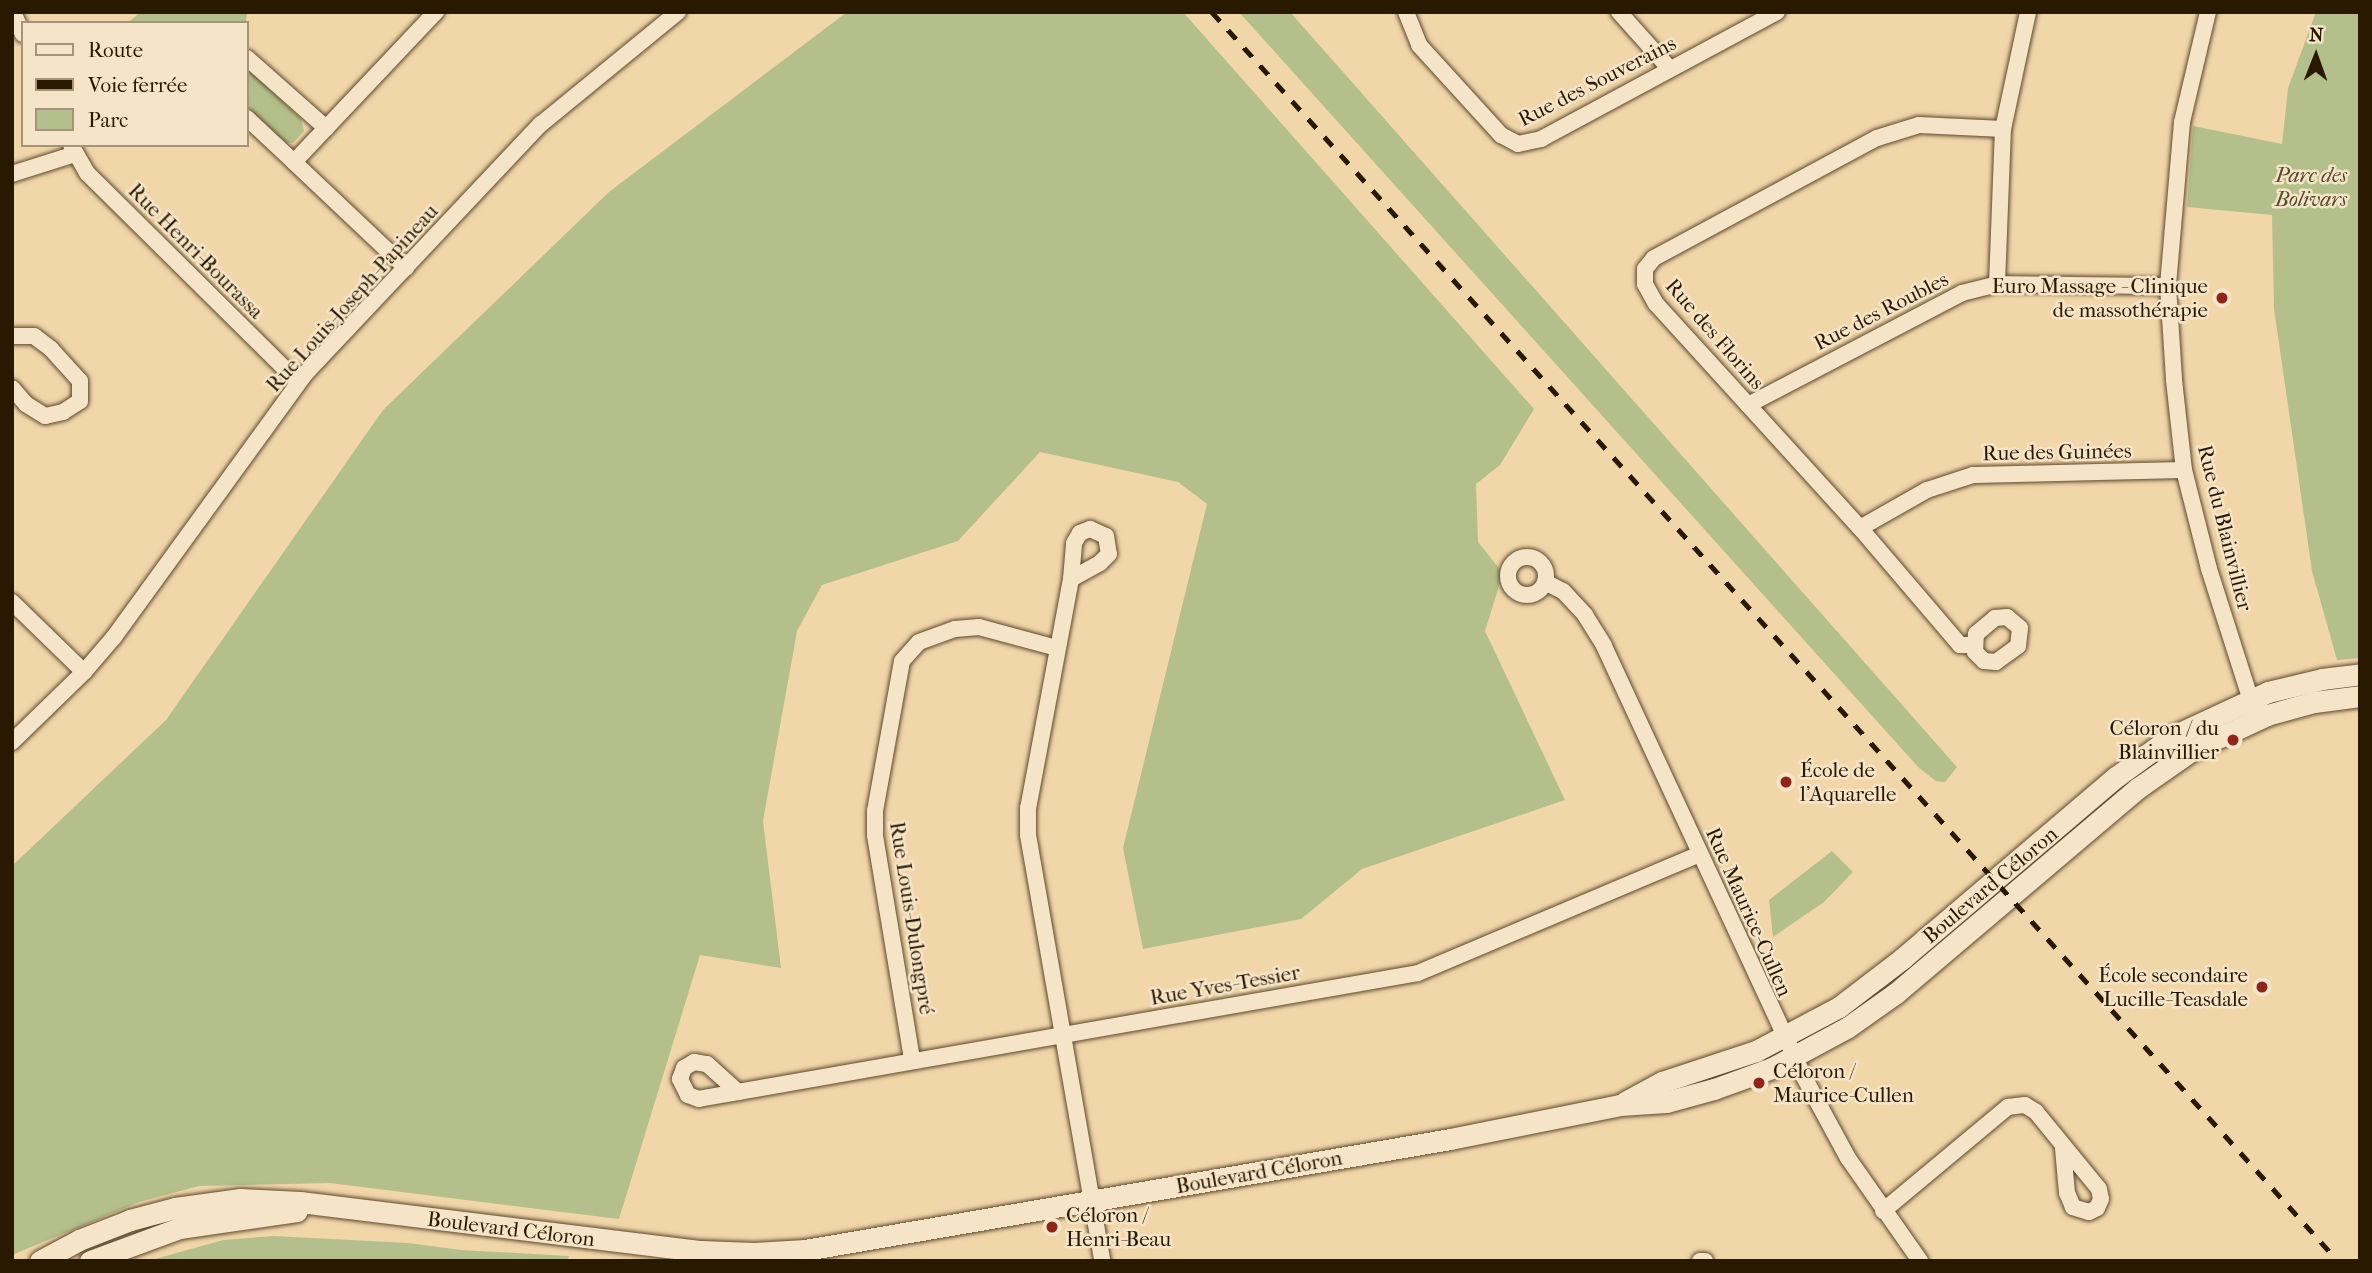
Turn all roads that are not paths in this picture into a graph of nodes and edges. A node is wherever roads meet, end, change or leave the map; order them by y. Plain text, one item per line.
1 (13, 12) edge
2 (678, 12) edge
3 (1406, 12) edge
4 (1619, 12) edge
5 (1777, 12) edge
6 (2028, 12) edge
7 (2208, 12) edge
8 (425, 16) edge
9 (21, 30) edge
10 (248, 59) edge
11 (1669, 68) junction
12 (248, 119) edge
13 (326, 128) junction
14 (2003, 129) junction
15 (73, 149) edge
16 (294, 162) junction
17 (12, 174) edge
18 (406, 268) junction
19 (1997, 284) junction
20 (2168, 286) junction
21 (12, 336) edge
22 (298, 382) junction
23 (12, 388) edge
24 (1748, 405) junction
25 (2184, 470) junction
26 (1860, 528) junction
27 (1071, 579) dead end
28 (1545, 582) dead end
29 (12, 602) edge
30 (1973, 645) dead end
31 (1057, 648) junction
32 (84, 672) junction
33 (2360, 674) edge
34 (2360, 696) edge
35 (2254, 709) junction
36 (12, 742) edge
37 (1700, 854) junction
38 (1064, 1034) junction
39 (1784, 1038) junction
40 (1794, 1058) junction
41 (912, 1059) junction
42 (738, 1091) dead end
43 (1620, 1105) junction
44 (2063, 1148) dead end
45 (1092, 1201) junction
46 (355, 1210) junction
47 (1883, 1211) junction
48 (716, 1256) edge
49 (40, 1261) edge
50 (90, 1261) edge
51 (1102, 1261) edge
52 (1920, 1261) edge

1 - 9 street
2 - 18 street, Rue Louis-Joseph-Papineau
3 - 11 street, Rue des Souverains
4 - 11 street
5 - 11 street, Rue des Souverains
6 - 14 street
7 - 20 street, Rue du Blainvillier
8 - 13 street
10 - 13 street
12 - 16 street
13 - 16 street
14 - 19 street
14 - 24 street, Rue des Florins
15 - 17 street
15 - 22 street, Rue Henri-Bourassa
16 - 18 street
18 - 22 street, Rue Louis-Joseph-Papineau
19 - 20 street, Rue des Roubles
19 - 24 street, Rue des Roubles
20 - 25 street, Rue du Blainvillier
21 - 23 street
22 - 32 street, Rue Louis-Joseph-Papineau
24 - 26 street, Rue des Florins
25 - 26 street, Rue des Guinées
25 - 35 street, Rue du Blainvillier
26 - 30 street, Rue des Florins
27 - 31 street
28 - 37 street, Rue Maurice-Cullen
29 - 32 street
31 - 38 street
31 - 41 street, Rue Louis-Dulongpré
32 - 36 street, Rue Louis-Joseph-Papineau
33 - 35 street, Boulevard Céloron
34 - 35 street, Boulevard Céloron
35 - 39 street, Boulevard Céloron
35 - 40 street, Boulevard Céloron
37 - 38 street, Rue Yves-Tessier
37 - 39 street, Rue Maurice-Cullen
38 - 41 street, Rue Yves-Tessier
38 - 45 street
39 - 40 street, Rue Maurice-Cullen
39 - 43 street, Boulevard Céloron
40 - 43 street, Boulevard Céloron
40 - 47 street, Rue Maurice-Cullen
41 - 42 street, Rue Yves-Tessier
43 - 45 street, Boulevard Céloron
44 - 47 street
45 - 48 street, Boulevard Céloron
45 - 51 street
46 - 48 street, Boulevard Céloron
46 - 49 street, Boulevard Céloron
46 - 50 street, Boulevard Céloron
47 - 52 street, Rue Maurice-Cullen

